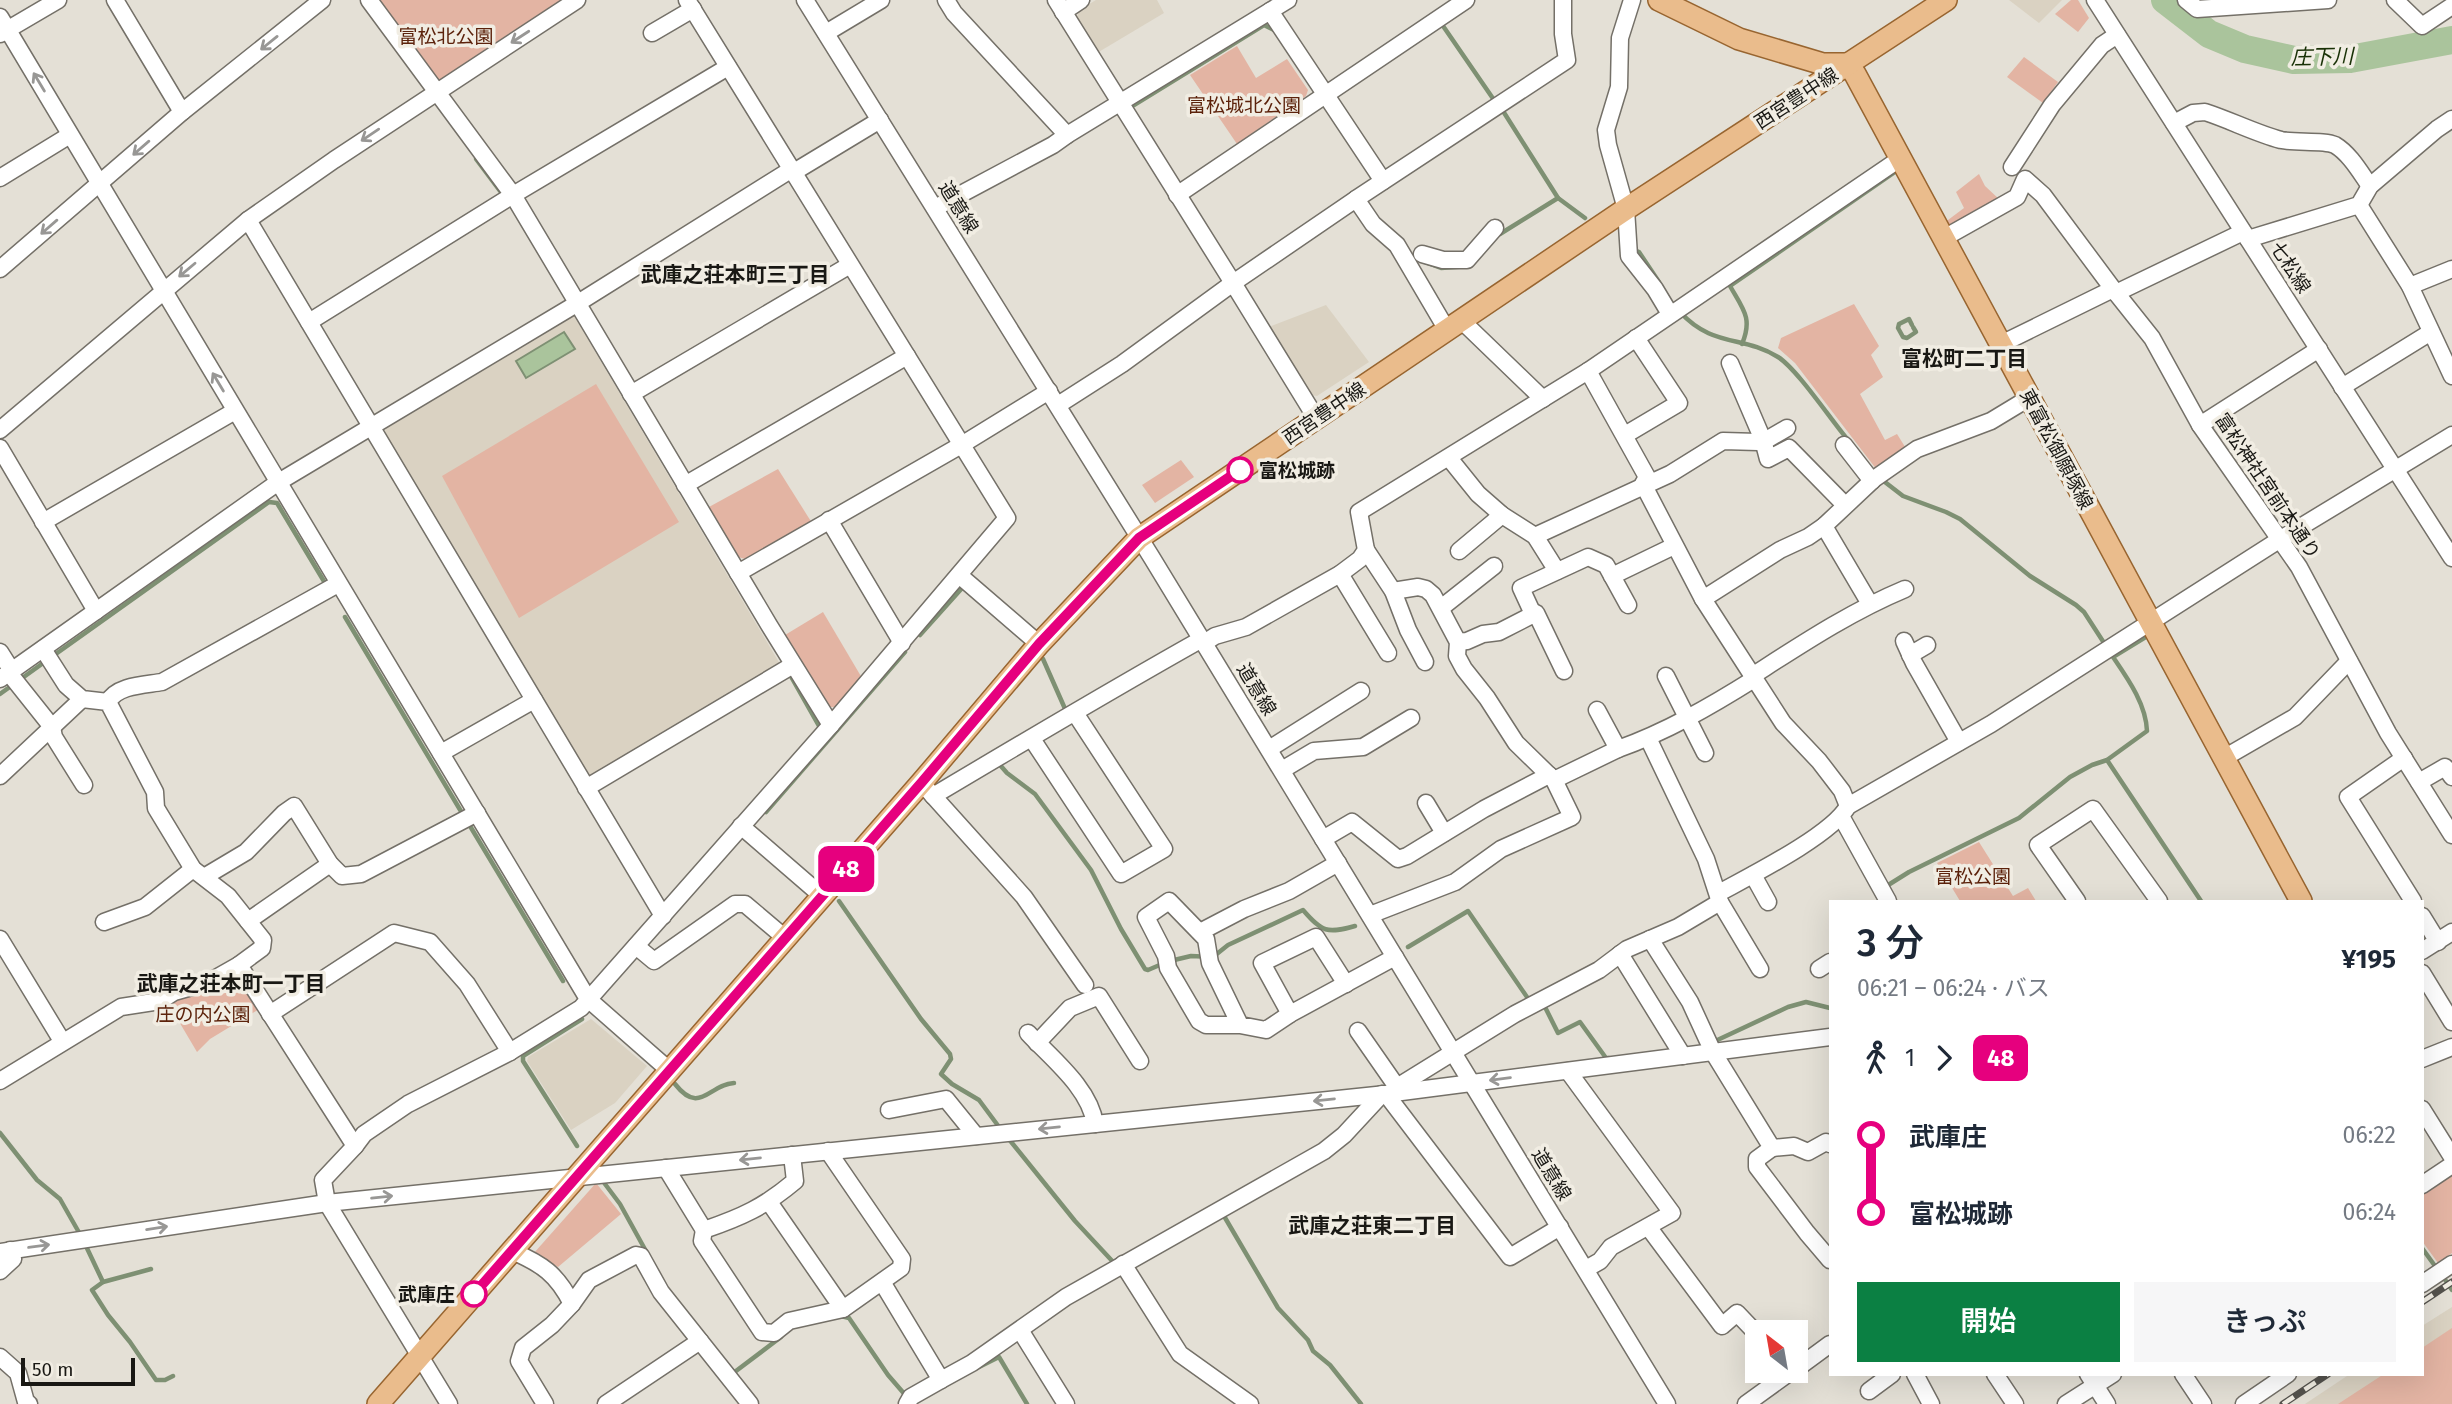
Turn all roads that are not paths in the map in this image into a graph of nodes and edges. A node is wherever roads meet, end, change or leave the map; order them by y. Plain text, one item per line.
1 (58, 0) edge
2 (115, 0) edge
3 (322, 0) edge
4 (369, 0) edge
5 (577, 0) edge
6 (805, 0) edge
7 (881, 0) edge
8 (946, 0) edge
9 (1081, 0) edge
10 (1288, 0) edge
11 (1466, 0) edge
12 (1563, 0) edge
13 (1632, 0) edge
14 (1659, 0) edge
15 (1946, 0) edge
16 (2095, 0) edge
17 (2186, 0) edge
18 (2328, 0) edge
19 (2395, 0) edge
20 (690, 4) edge
21 (1060, 6) edge
22 (2452, 6) edge
23 (1270, 11) junction
24 (3, 27) edge
25 (652, 33) dead end
26 (826, 33) junction
27 (2117, 34) junction
28 (1847, 64) junction
29 (729, 67) junction
30 (1326, 93) junction
31 (432, 94) junction
32 (1120, 103) junction
33 (182, 112) junction
34 (2452, 119) edge
35 (880, 121) junction
36 (2174, 123) junction
37 (71, 135) junction
38 (1067, 135) junction
39 (1901, 158) junction
40 (2012, 167) dead end
41 (793, 171) junction
42 (0, 178) edge
43 (1383, 181) junction
44 (99, 184) junction
45 (2370, 186) junction
46 (513, 195) junction
47 (1177, 195) junction
48 (1356, 199) junction
49 (2359, 205) junction
50 (935, 208) junction
51 (1626, 209) junction
52 (248, 220) junction
53 (1494, 228) dead end
54 (2246, 235) junction
55 (1944, 238) junction
56 (1422, 254) dead end
57 (850, 265) junction
58 (0, 269) edge
59 (2452, 269) edge
60 (1233, 283) junction
61 (2410, 286) junction
62 (163, 290) junction
63 (2114, 291) junction
64 (578, 303) junction
65 (1675, 311) junction
66 (309, 322) junction
67 (1454, 325) junction
68 (2431, 332) junction
69 (1636, 338) junction
70 (2001, 344) junction
71 (2319, 349) junction
72 (907, 356) junction
73 (1730, 363) dead end
74 (1588, 372) junction
75 (2452, 376) edge
76 (2342, 387) junction
77 (1049, 391) junction
78 (631, 394) junction
79 (2029, 398) junction
80 (1543, 399) junction
81 (1058, 405) junction
82 (235, 411) junction
83 (1316, 418) junction
84 (2200, 425) junction
85 (371, 428) junction
86 (1787, 428) dead end
87 (0, 429) edge
88 (1625, 435) junction
89 (2452, 435) edge
90 (1763, 440) junction
91 (963, 444) junction
92 (1844, 445) dead end
93 (0, 448) edge
94 (1449, 458) junction
95 (2396, 470) junction
96 (1875, 478) junction
97 (277, 483) junction
98 (1643, 484) junction
99 (685, 485) junction
100 (1845, 505) junction
101 (1502, 515) junction
102 (829, 520) junction
103 (43, 522) junction
104 (1824, 526) junction
105 (1535, 536) junction
106 (1139, 538) junction
107 (2279, 540) junction
108 (1674, 546) junction
109 (1366, 550) junction
110 (1459, 551) dead end
111 (2452, 558) edge
112 (1494, 566) dead end
113 (1557, 571) junction
114 (738, 573) junction
115 (1340, 574) junction
116 (959, 575) junction
117 (1612, 576) junction
118 (338, 584) junction
119 (1905, 589) dead end
120 (1393, 591) junction
121 (1703, 599) junction
122 (1870, 604) junction
123 (1628, 605) dead end
124 (1441, 608) junction
125 (96, 611) junction
126 (1533, 614) junction
127 (2151, 624) junction
128 (1203, 641) junction
129 (1458, 642) junction
130 (902, 643) junction
131 (1039, 644) junction
132 (1927, 645) dead end
133 (0, 652) edge
134 (1388, 653) dead end
135 (47, 656) junction
136 (2349, 661) junction
137 (1425, 662) dead end
138 (789, 667) junction
139 (1564, 671) dead end
140 (1666, 676) dead end
141 (11, 678) edge
142 (1753, 678) junction
143 (1361, 691) dead end
144 (82, 699) junction
145 (534, 700) junction
146 (108, 702) junction
147 (1597, 710) dead end
148 (1075, 713) junction
149 (1687, 717) junction
150 (1411, 718) dead end
151 (831, 725) junction
152 (52, 727) junction
153 (1648, 738) junction
154 (1032, 739) junction
155 (1959, 742) junction
156 (1269, 749) junction
157 (1618, 749) junction
158 (440, 753) junction
159 (1705, 753) dead end
160 (2224, 758) junction
161 (2404, 758) junction
162 (1282, 770) junction
163 (0, 776) edge
164 (1552, 777) junction
165 (2452, 777) edge
166 (2419, 782) junction
167 (84, 785) dead end
168 (586, 788) junction
169 (927, 789) junction
170 (1426, 803) dead end
171 (1845, 812) junction
172 (477, 813) junction
173 (741, 826) junction
174 (1444, 833) junction
175 (2452, 835) edge
176 (1323, 839) junction
177 (1338, 863) junction
178 (330, 864) junction
179 (199, 873) junction
180 (1753, 874) junction
181 (822, 896) junction
182 (1720, 898) junction
183 (1888, 900) edge
184 (2076, 900) edge
185 (2158, 900) edge
186 (2300, 900) edge
187 (2412, 900) edge
188 (1768, 901) dead end
189 (1370, 915) junction
190 (663, 916) junction
191 (2424, 919) edge
192 (248, 921) junction
193 (104, 922) dead end
194 (1200, 932) junction
195 (2452, 932) edge
196 (784, 937) junction
197 (0, 939) edge
198 (1650, 940) junction
199 (2438, 942) junction
200 (636, 946) junction
201 (2424, 950) edge
202 (1620, 954) junction
203 (1395, 957) junction
204 (239, 965) junction
205 (1760, 969) dead end
206 (2424, 976) edge
207 (1346, 984) junction
208 (1085, 985) dead end
209 (588, 999) junction
210 (270, 1014) junction
211 (1290, 1014) junction
212 (2452, 1022) edge
213 (1240, 1025) junction
214 (1358, 1031) dead end
215 (1829, 1037) edge
216 (62, 1041) junction
217 (2452, 1047) edge
218 (1453, 1051) junction
219 (510, 1052) junction
220 (1713, 1052) junction
221 (1683, 1056) junction
222 (2424, 1058) edge
223 (1140, 1061) dead end
224 (670, 1071) junction
225 (1568, 1071) junction
226 (0, 1081) edge
227 (1472, 1083) junction
228 (1389, 1092) junction
229 (889, 1110) dead end
230 (2424, 1112) edge
231 (1095, 1124) junction
232 (976, 1136) junction
233 (1829, 1144) edge
234 (355, 1146) junction
235 (1772, 1148) junction
236 (828, 1151) junction
237 (792, 1155) junction
238 (2452, 1157) edge
239 (2452, 1165) edge
240 (666, 1168) junction
241 (576, 1177) junction
242 (2424, 1184) edge
243 (769, 1202) junction
244 (327, 1203) junction
245 (1560, 1227) junction
246 (1649, 1228) junction
247 (704, 1230) junction
248 (5, 1251) edge
249 (512, 1251) junction
250 (1829, 1259) edge
251 (1123, 1264) junction
252 (2452, 1264) edge
253 (1586, 1269) junction
254 (0, 1271) edge
255 (882, 1282) junction
256 (2424, 1283) edge
257 (572, 1304) junction
258 (843, 1308) junction
259 (1745, 1321) edge
260 (1020, 1330) junction
261 (700, 1341) junction
262 (1829, 1345) edge
263 (420, 1355) junction
264 (0, 1357) edge
265 (1808, 1359) edge
266 (1889, 1376) edge
267 (1916, 1376) edge
268 (1996, 1376) edge
269 (2184, 1376) edge
270 (2285, 1376) edge
271 (2092, 1379) edge
272 (941, 1380) junction
273 (1775, 1383) edge
274 (1869, 1391) dead end
275 (629, 1398) edge
276 (909, 1401) edge
277 (747, 1403) edge
278 (29, 1404) edge
279 (378, 1404) edge
280 (449, 1404) edge
281 (545, 1404) edge
282 (606, 1404) edge
283 (1066, 1404) edge
284 (1250, 1404) edge
285 (1667, 1404) edge
286 (1746, 1404) edge
287 (1931, 1404) edge
288 (2015, 1404) edge
289 (2066, 1404) edge
290 (2108, 1404) edge
291 (2203, 1404) edge
292 (2244, 1404) edge

1 - 24 street
2 - 33 street
3 -> 33 street
4 - 31 street
5 -> 31 street
6 - 26 street, 道意線
7 - 26 street
8 - 38 street
9 - 21 street
10 - 23 street
11 - 30 street
12 - 43 street
13 - 51 street
14 - 28 main road
15 - 28 main road, 西宮豊中線
16 - 27 street, 七松線
17 - 18 street
19 - 22 street
20 - 25 street
20 - 29 street
21 - 32 street
23 - 30 street
23 - 32 street
37 -> 24 street
26 - 35 street, 道意線
27 - 36 street, 七松線
27 - 40 street
28 - 39 main road, 東富松御願塚線
28 - 51 main road, 西宮豊中線
29 - 41 street
29 - 46 street
30 - 43 street
30 - 47 street
31 - 46 street
31 -> 52 street
32 - 38 street
32 - 47 street
33 -> 44 street
34 - 45 street
35 - 41 street
35 - 50 street, 道意線
36 - 45 street
36 - 54 street, 七松線
37 - 42 street
37 - 44 street
38 - 50 street
39 - 55 main road, 東富松御願塚線
39 - 65 street
41 - 57 street
41 - 64 street
43 - 48 street
44 -> 58 street
44 - 62 street
45 - 49 street
46 - 64 street
46 - 66 street
47 - 60 street
48 - 60 street
48 - 67 street
49 - 54 street
49 - 61 street
50 - 77 street, 道意線
51 - 65 street
51 - 67 main road, 西宮豊中線
52 -> 62 street
52 - 66 street
53 - 56 street
54 - 63 street
54 - 71 street, 七松線
55 - 63 street, 富松神社宮前本通り
55 - 70 main road, 東富松御願塚線
57 - 72 street
57 - 78 street
59 - 61 street
60 - 81 street
60 - 83 street
61 - 68 street
82 -> 62 street
62 - 87 street
63 - 70 street
63 - 84 street, 富松神社宮前本通り
64 - 78 street
64 - 85 street
65 - 69 street
66 - 85 street
67 - 80 street
67 - 83 main road, 西宮豊中線
68 - 75 street
68 - 76 street
69 - 74 street
69 - 88 street
70 - 79 main road, 東富松御願塚線
71 - 76 street, 七松線
71 - 84 street
72 - 91 street
72 - 99 street
73 - 90 street
74 - 80 street
74 - 88 street
76 - 95 street, 七松線
77 - 81 street, 道意線
77 - 91 street
78 - 99 street
79 - 96 street
79 - 127 main road, 東富松御願塚線
80 - 94 street
81 - 106 street, 道意線
82 - 97 street
82 - 103 street
83 - 106 main road, 西宮豊中線
84 - 107 street, 富松神社宮前本通り
85 - 97 street
85 - 145 street
86 - 90 street
88 - 98 street
89 - 95 street
90 - 98 street
90 - 100 street
91 - 102 street
91 - 116 street
92 - 96 street
93 - 103 street
94 - 101 street
94 - 109 street
95 - 107 street
95 - 111 street, 七松線
96 - 100 street
97 - 118 street
97 - 125 street
98 - 105 street
98 - 108 street
99 - 114 street
100 - 104 street
101 - 105 street
101 - 110 street
102 - 114 street
102 - 130 street
103 - 125 street
104 - 121 street
104 - 122 street
105 - 113 street
106 - 128 street, 道意線
106 - 131 main road, 西宮豊中線
107 - 127 street
107 - 136 street, 富松神社宮前本通り
108 - 117 street
108 - 121 street
109 - 115 street
109 - 120 street
112 - 124 street
113 - 117 street
113 - 126 street
114 - 138 street
115 - 128 street
115 - 134 street
116 - 130 street
116 - 131 street
117 - 123 street
118 - 146 street
118 - 158 street
119 - 122 street
120 - 124 street
120 - 137 street
121 - 142 street
122 - 142 street
124 - 129 street
125 - 135 street
126 - 129 street
126 - 139 street
127 - 155 street
127 - 160 main road, 東富松御願塚線
128 - 148 street
128 - 156 street, 道意線
129 - 164 street
130 - 151 street
131 - 169 main road, 西宮豊中線
132 - 155 street
133 - 141 street
135 - 141 street
135 - 144 street
136 - 160 street
136 - 161 street, 富松神社宮前本通り
138 - 151 street
138 - 168 street
140 - 149 street
141 - 152 street
142 - 149 street
142 - 171 street
143 - 156 street
144 - 146 street
144 - 152 street
145 - 158 street
145 - 168 street
146 - 179 street
147 - 157 street
148 - 154 street
148 - 154 street
149 - 153 street
149 - 159 street
150 - 162 street
151 - 173 street
152 - 163 street
152 - 167 street
153 - 157 street
153 - 182 street
154 - 169 street
155 - 171 street
156 - 162 street, 道意線
157 - 164 street
158 - 172 street
160 - 186 main road, 東富松御願塚線
161 - 166 street, 富松神社宮前本通り
161 - 187 street
162 - 176 street, 道意線
164 - 174 street
164 - 189 street
165 - 166 street
166 - 175 street, 富松神社宮前本通り
168 - 190 street
169 - 181 main road, 西宮豊中線
169 - 208 street
170 - 174 street
171 - 180 street
171 - 183 street
172 - 178 street
172 - 209 street
173 - 181 street
173 - 190 street
174 - 176 street
176 - 177 street, 道意線
177 - 189 street, 道意線
177 - 194 street
178 - 179 street
178 - 192 street
179 - 192 street
179 - 193 street
180 - 182 street
180 - 188 street
181 - 196 main road, 西宮豊中線
182 - 198 street
182 - 205 street
184 - 185 street
189 - 203 street, 道意線
190 - 200 street
191 - 199 street
192 - 204 street
194 - 213 street
194 - 213 street
195 - 199 street
196 - 200 street
196 - 224 main road, 西宮豊中線
197 - 216 street
198 - 202 street
198 - 220 street
199 - 201 street
200 - 209 street
202 - 218 street
202 - 221 street
203 - 207 street
203 - 218 street, 道意線
204 - 210 street
204 - 216 street
206 - 212 street
207 - 211 street
207 - 211 street
209 - 219 street
209 - 224 street
210 - 219 street
210 - 234 street
211 - 213 street
214 - 228 street
215 - 220 street
216 - 226 street
217 - 222 street
218 - 227 street, 道意線
218 - 228 street
219 - 234 street
220 - 221 street
220 - 235 street
221 - 225 street
223 - 231 street
224 - 241 main road, 西宮豊中線
225 -> 227 street
225 - 246 street
227 - 228 street
227 - 245 street, 道意線
228 -> 231 street
228 - 245 street
228 - 251 street
229 - 232 street
230 - 238 street
231 -> 232 street
232 - 236 street
233 - 235 street
234 - 244 street
235 - 250 street
236 - 237 street
236 - 255 street
237 -> 240 street
237 - 243 street
239 - 242 street
240 - 241 street
240 - 247 street
244 -> 241 street
241 - 249 main road, 西宮豊中線
243 - 247 street
243 - 258 street
248 -> 244 street
244 - 263 street
245 - 253 street, 道意線
246 - 253 street
246 - 259 street
247 - 258 street
248 - 254 street
249 - 257 street
249 - 263 main road, 西宮豊中線
251 - 260 street
251 - 284 street
252 - 256 street
253 - 285 street, 道意線
255 - 258 street
255 - 272 street
257 - 261 street
257 - 281 street
260 - 272 street
260 - 283 street
261 - 275 street
261 - 277 street
262 - 265 street
263 - 279 main road, 西宮豊中線
263 - 280 street
264 - 278 street
266 - 274 street
267 - 287 street
268 - 288 street
269 - 291 street
270 - 292 street
271 - 289 street
271 - 290 street
272 - 276 street
273 - 286 street
275 - 282 street

